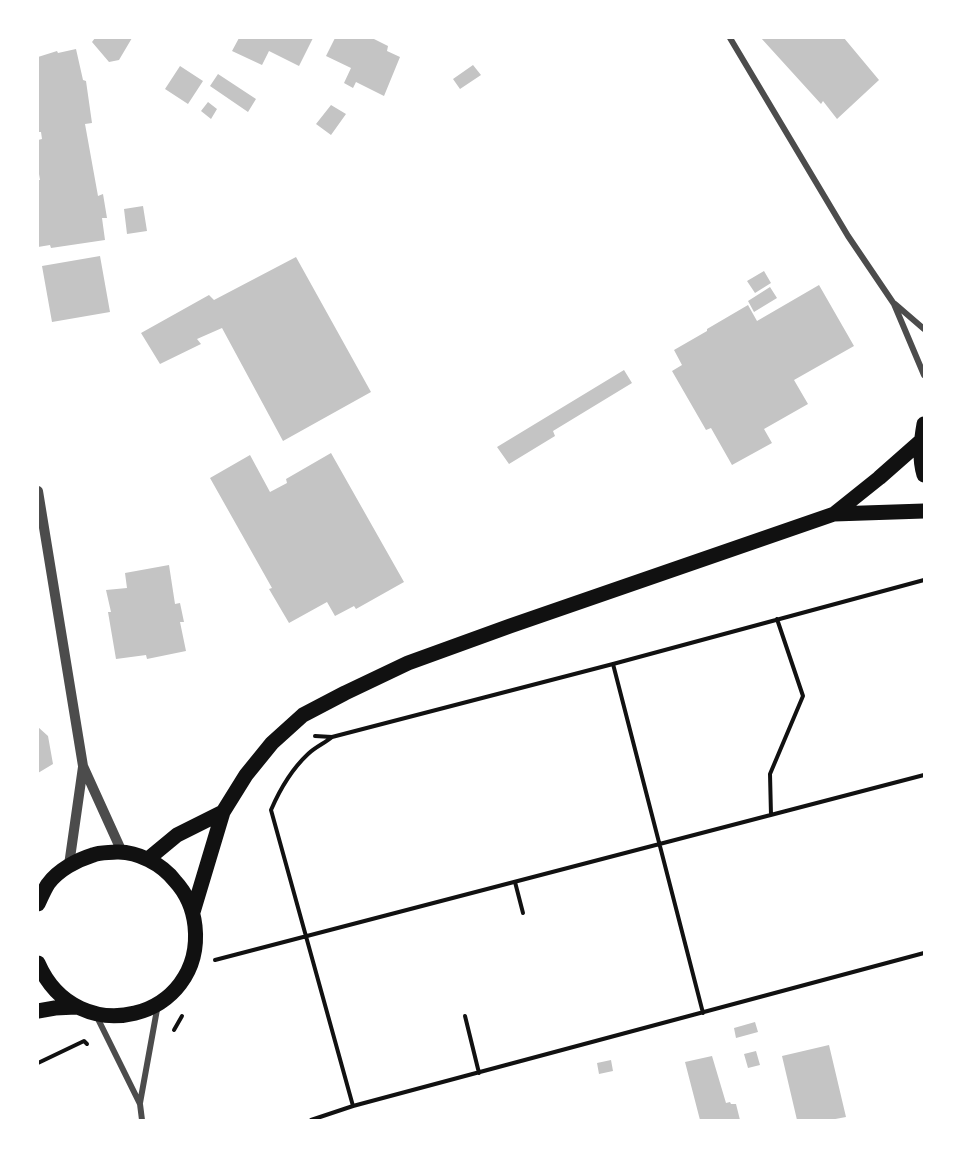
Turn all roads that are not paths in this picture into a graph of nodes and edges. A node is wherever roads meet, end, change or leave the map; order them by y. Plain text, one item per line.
1 (730, 38) edge
2 (894, 304) junction
3 (924, 329) edge
4 (924, 375) edge
5 (924, 424) edge
6 (921, 441) junction
7 (924, 475) edge
8 (38, 491) edge
9 (924, 510) edge
10 (834, 514) junction
11 (83, 766) junction
12 (223, 812) junction
13 (122, 852) junction
14 (148, 859) junction
15 (69, 865) junction
16 (38, 904) edge
17 (193, 912) junction
18 (38, 963) edge
19 (159, 1003) junction
20 (76, 1007) junction
21 (38, 1011) edge
22 (96, 1014) junction
23 (140, 1104) junction
24 (142, 1120) edge

1 - 2 street
2 - 3 street
2 - 4 street
5 - 6 main road
6 - 7 main road
6 - 10 main road
8 - 11 street
9 - 10 main road
10 - 12 main road
11 - 13 street
11 - 15 street
12 - 14 main road
12 - 17 main road
13 - 14 main road
13 - 15 main road
14 - 17 main road
15 - 16 main road
17 - 19 main road
18 - 20 main road
19 - 22 main road
19 - 23 street
20 - 21 main road
20 - 22 main road
22 - 23 street
23 - 24 street

